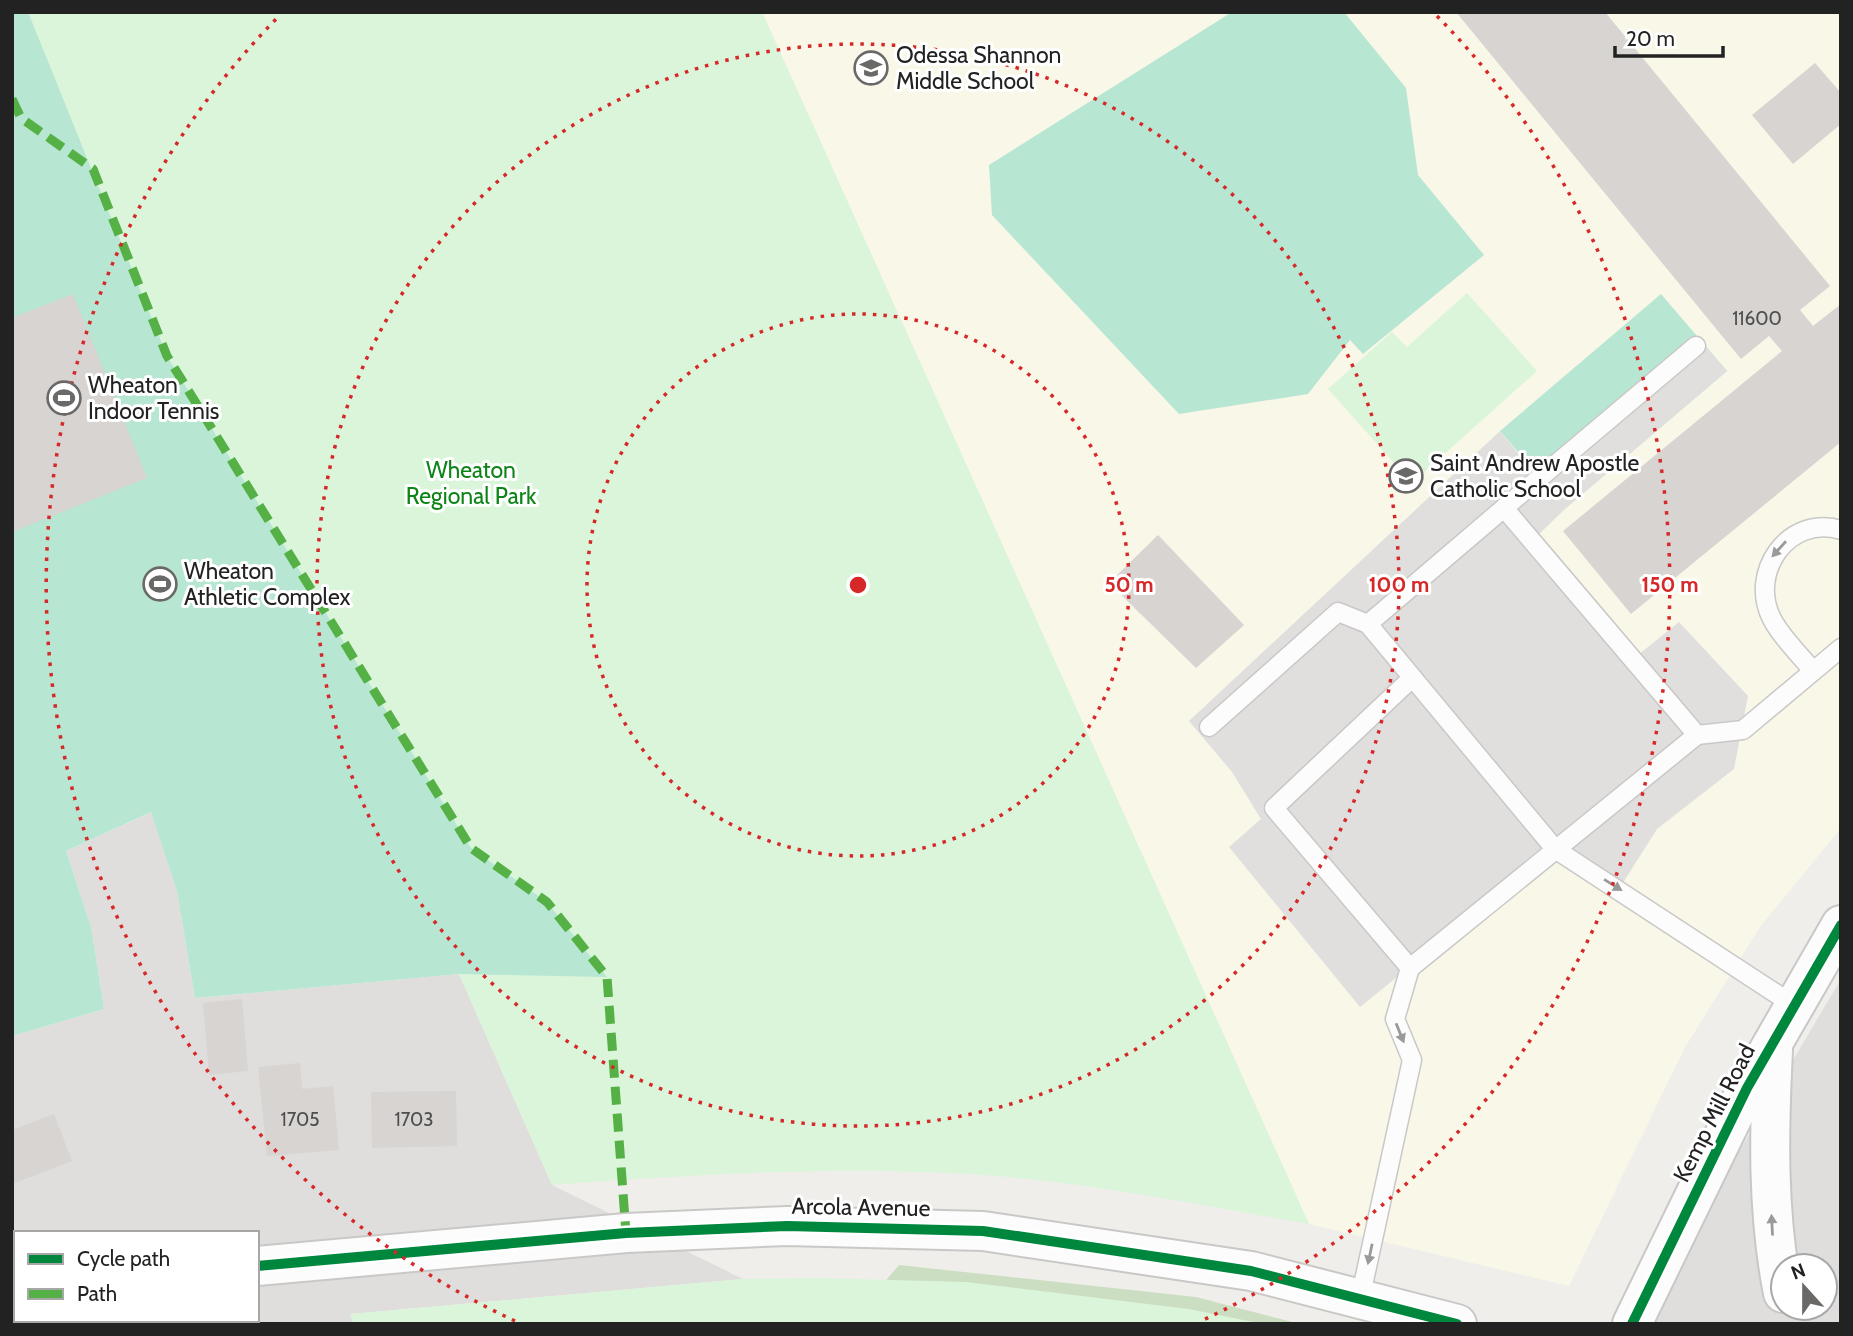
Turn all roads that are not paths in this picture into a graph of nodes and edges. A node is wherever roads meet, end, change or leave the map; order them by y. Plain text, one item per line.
1 (1696, 346) dead end
2 (1504, 509) junction
3 (1841, 530) edge
4 (1368, 624) junction
5 (1841, 648) edge
6 (1813, 671) junction
7 (1412, 678) junction
8 (1209, 727) dead end
9 (1697, 735) junction
10 (1555, 849) junction
11 (1841, 925) edge
12 (1410, 968) junction
13 (1795, 1006) junction
14 (1774, 1041) junction
15 (1775, 1252) edge
16 (259, 1266) edge
17 (1360, 1299) junction
18 (1457, 1324) edge
19 (1632, 1324) edge

1 - 2 lane
2 - 4 lane
2 - 9 lane
3 -> 6 lane
4 - 7 lane
4 - 8 lane
5 - 6 lane
6 - 9 lane
7 - 10 lane
7 - 12 lane
9 - 10 lane
10 - 12 lane
10 -> 13 lane
11 - 13 street, Kemp Mill Road
12 -> 17 lane
13 - 14 street, Kemp Mill Road
15 -> 14 street
14 - 19 street, Kemp Mill Road
16 - 17 street, Arcola Avenue
17 - 18 street, Arcola Avenue

